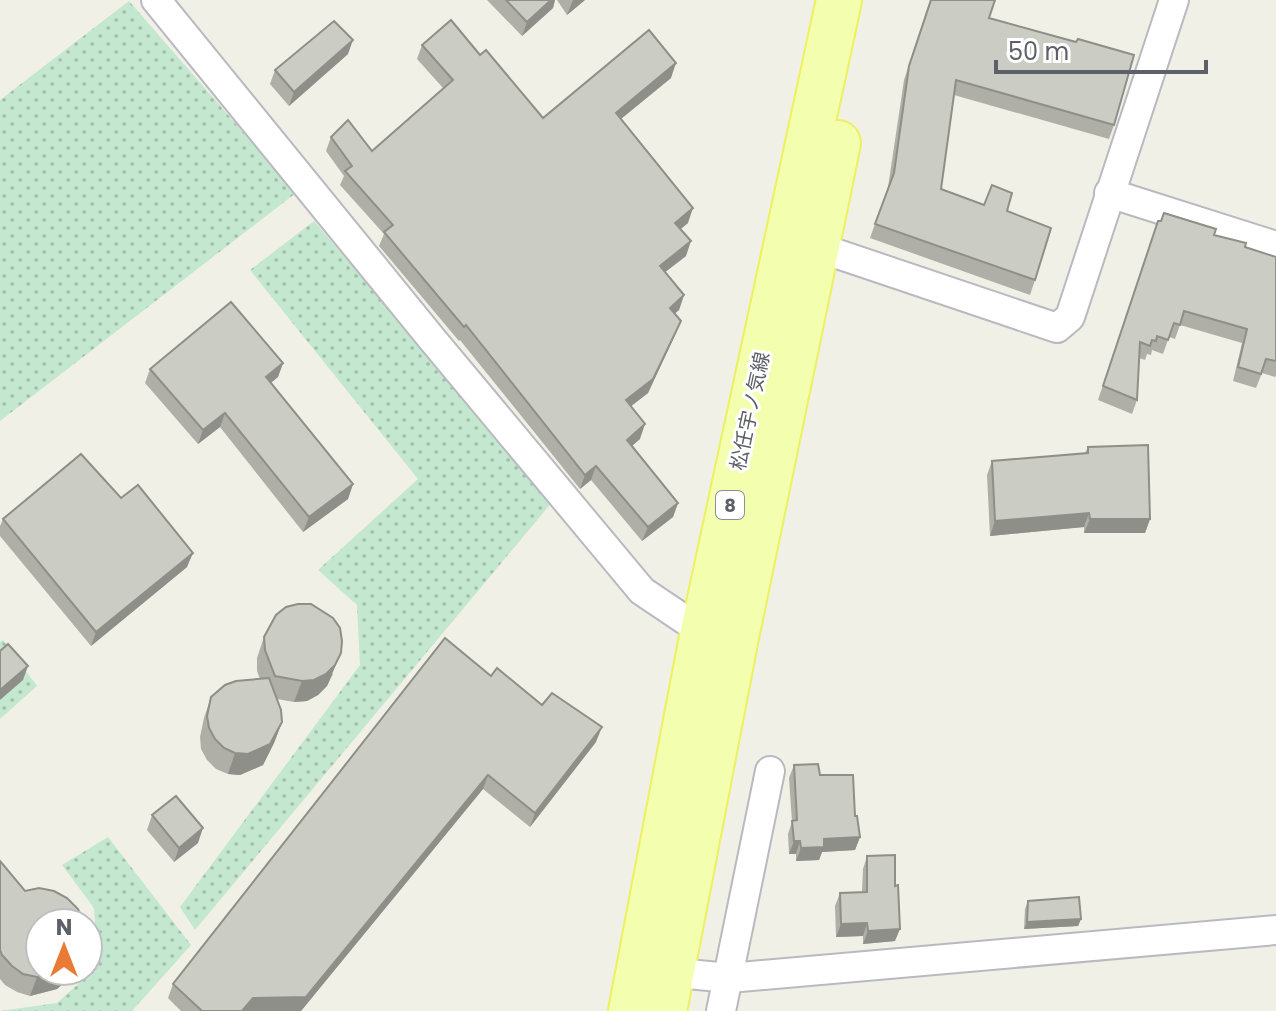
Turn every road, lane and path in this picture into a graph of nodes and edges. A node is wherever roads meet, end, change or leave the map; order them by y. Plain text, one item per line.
1 (156, 0) edge
2 (839, 0) edge
3 (869, 0) edge
4 (1174, 0) edge
5 (1109, 193) junction
6 (802, 242) junction
7 (1276, 246) edge
8 (719, 637) junction
9 (770, 771) dead end
10 (1276, 930) edge
11 (729, 978) junction
12 (652, 991) edge
13 (721, 1011) edge

1 - 8 street
2 - 6 main road, 松任宇ノ気線 / 8
3 - 6 main road, 松任宇ノ気線 / 8
4 - 5 street
5 - 6 street
5 - 7 street
6 - 8 main road, 松任宇ノ気線 / 8
8 - 12 main road, 松任宇ノ気線 / 8
9 - 11 street
10 - 11 street
11 - 12 street
11 - 13 street

